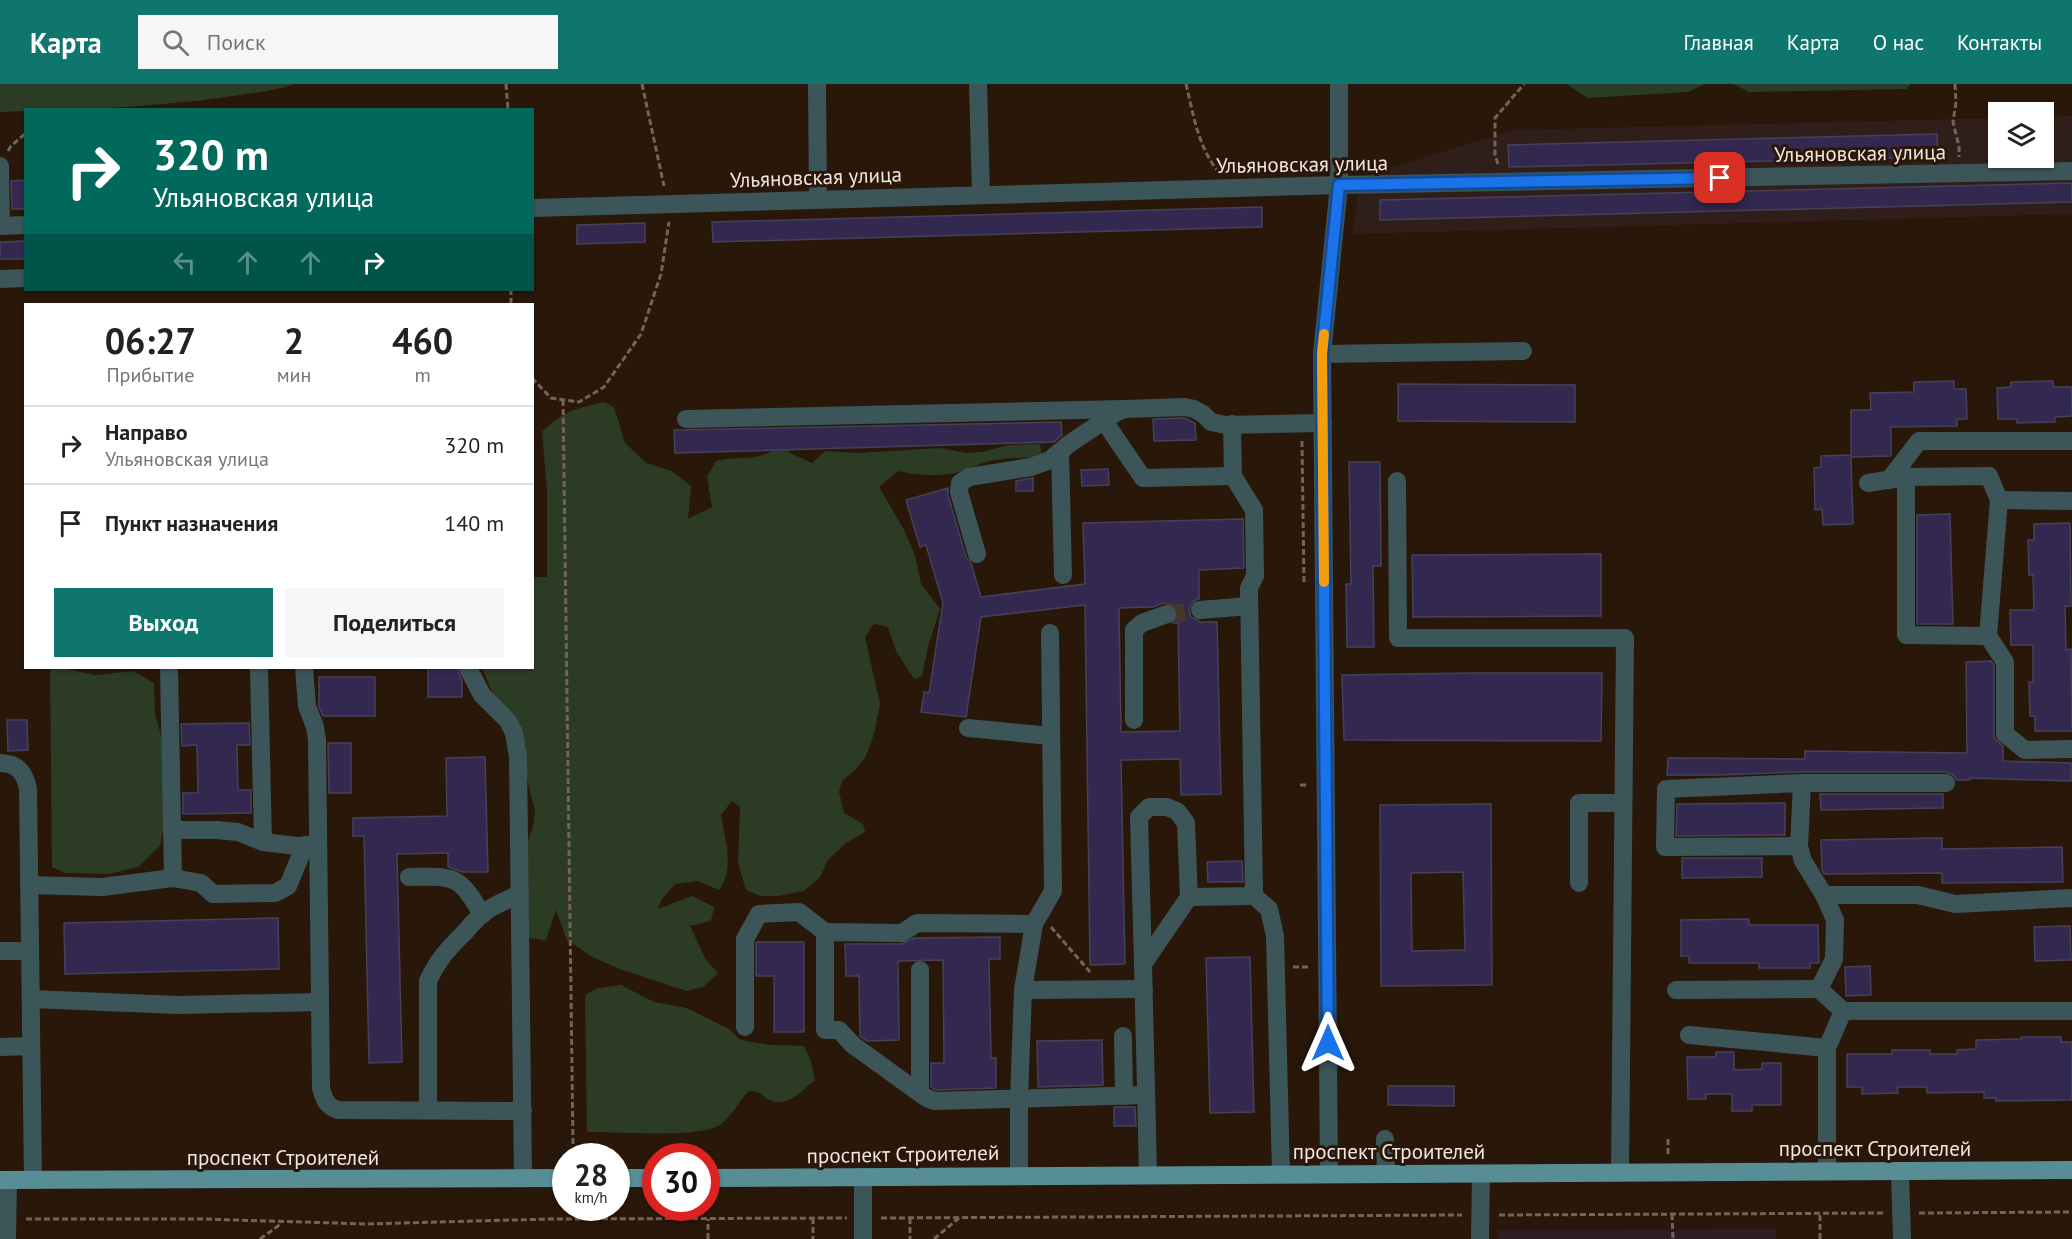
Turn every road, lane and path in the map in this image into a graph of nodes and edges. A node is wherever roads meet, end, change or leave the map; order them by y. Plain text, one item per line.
1 (506, 84) edge
2 (642, 84) edge
3 (817, 84) edge
4 (978, 84) edge
5 (1186, 84) edge
6 (1339, 84) edge
7 (1524, 84) edge
8 (1955, 84) edge
9 (507, 108) edge
10 (24, 135) edge
11 (0, 166) edge
12 (2072, 171) edge
13 (1958, 173) junction
14 (1506, 182) junction
15 (1339, 185) junction
16 (1231, 188) junction
17 (981, 194) junction
18 (818, 199) junction
19 (668, 204) junction
20 (534, 208) edge
21 (24, 225) edge
22 (0, 226) edge
23 (24, 278) edge
24 (0, 279) edge
25 (1523, 351) dead end
26 (1322, 354) junction
27 (534, 380) edge
28 (563, 400) junction
29 (1125, 409) junction
30 (686, 419) dead end
31 (1104, 421) junction
32 (1323, 423) junction
33 (1233, 424) junction
34 (2072, 441) edge
35 (1060, 452) junction
36 (1233, 476) junction
37 (1897, 478) junction
38 (1397, 481) dead end
39 (1868, 483) dead end
40 (1999, 500) junction
41 (2072, 501) edge
42 (977, 554) dead end
43 (1063, 574) dead end
44 (1249, 606) junction
45 (1200, 610) tunnel mouth
46 (1167, 614) tunnel mouth
47 (1050, 633) dead end
48 (1988, 636) junction
49 (169, 669) edge
50 (259, 669) edge
51 (304, 669) edge
52 (469, 669) edge
53 (1134, 720) dead end
54 (968, 728) dead end
55 (1051, 736) junction
56 (2072, 749) edge
57 (0, 763) edge
58 (1802, 783) junction
59 (1946, 783) dead end
60 (1300, 785) dead end
61 (1308, 785) dead end
62 (1623, 811) junction
63 (172, 830) junction
64 (262, 842) junction
65 (311, 845) junction
66 (1799, 846) junction
67 (409, 877) dead end
68 (173, 878) junction
69 (1579, 883) dead end
70 (29, 885) junction
71 (520, 894) junction
72 (1824, 895) junction
73 (1254, 896) junction
74 (1189, 897) junction
75 (2072, 898) edge
76 (482, 915) junction
77 (1037, 920) junction
78 (825, 932) junction
79 (0, 951) edge
80 (30, 951) junction
81 (1143, 964) junction
82 (1303, 967) dead end
83 (1312, 967) dead end
84 (920, 970) dead end
85 (1097, 989) junction
86 (1144, 989) junction
87 (1819, 989) junction
88 (1023, 990) junction
89 (1676, 990) dead end
90 (31, 999) junction
91 (320, 1002) junction
92 (1843, 1011) junction
93 (2072, 1011) edge
94 (745, 1027) dead end
95 (1689, 1035) dead end
96 (1123, 1036) dead end
97 (31, 1046) junction
98 (0, 1047) edge
99 (1827, 1048) junction
100 (920, 1093) junction
101 (1146, 1095) junction
102 (1124, 1096) junction
103 (1019, 1099) junction
104 (428, 1110) junction
105 (523, 1111) junction
106 (1386, 1138) dead end
107 (1668, 1140) dead end
108 (573, 1143) edge
109 (1668, 1155) dead end
110 (2072, 1170) edge
111 (1827, 1171) junction
112 (1620, 1172) junction
113 (1900, 1172) junction
114 (1386, 1173) junction
115 (1148, 1174) junction
116 (1281, 1174) junction
117 (1329, 1174) junction
118 (1481, 1174) junction
119 (1019, 1175) junction
120 (863, 1177) junction
121 (523, 1178) junction
122 (552, 1178) edge
123 (720, 1178) edge
124 (4, 1180) edge
125 (33, 1180) junction
126 (2072, 1212) edge
127 (1901, 1213) junction
128 (1672, 1214) junction
129 (1820, 1214) junction
130 (1480, 1215) junction
131 (960, 1217) junction
132 (813, 1218) junction
133 (863, 1218) junction
134 (910, 1218) junction
135 (642, 1219) edge
136 (720, 1219) edge
137 (7, 1220) junction
138 (708, 1221) edge
139 (283, 1222) junction
140 (7, 1239) edge
141 (260, 1239) edge
142 (708, 1239) edge
143 (813, 1239) edge
144 (863, 1239) edge
145 (910, 1239) edge
146 (934, 1239) edge
147 (1480, 1239) edge
148 (1672, 1239) edge
149 (1820, 1239) edge
150 (1902, 1239) edge

1 - 9 path
2 - 19 path
3 - 18 street
4 - 17 street
5 - 16 path
6 - 15 street
7 - 14 path
8 - 13 path
10 - 11 path
11 - 22 street
12 - 13 street, Ульяновская улица
13 - 14 street, Ульяновская улица
14 - 15 street, Ульяновская улица
15 - 16 street, Ульяновская улица
15 - 26 street
16 - 17 street, Ульяновская улица
17 - 18 street, Ульяновская улица
18 - 19 street, Ульяновская улица
19 - 20 street, Ульяновская улица
19 - 28 path
21 - 22 street
23 - 24 street
25 - 26 street
26 - 32 street
27 - 28 path
28 - 108 path
29 - 30 street
29 - 31 street
29 - 33 street
31 - 35 street
31 - 36 street
32 - 33 street
32 - 117 street
33 - 36 street
34 - 37 street
35 - 42 street
35 - 43 street
36 - 44 street
37 - 39 street
37 - 40 street
37 - 48 street
38 - 62 street
40 - 41 street
40 - 48 street
44 - 45 street
44 - 73 street
46 - 53 street
47 - 55 street
48 - 56 street
49 - 63 street
50 - 64 street
51 - 65 street
52 - 71 street
54 - 55 street
55 - 77 street
57 - 70 street
58 - 59 street
58 - 66 street
58 - 66 street
60 - 61 path
62 - 69 street
62 - 112 street
63 - 64 street
63 - 68 street
64 - 65 street
65 - 68 street
65 - 91 street
66 - 72 street
67 - 76 street
68 - 70 street
70 - 80 street
71 - 76 street
71 - 105 street
72 - 75 street
72 - 87 street
73 - 74 street
73 - 116 street
74 - 81 street
74 - 81 street
76 - 104 street
77 - 78 street
77 - 85 path
77 - 88 street
78 - 94 street
78 - 100 street
79 - 80 street
80 - 90 street
81 - 86 street
82 - 83 path
84 - 100 street
85 - 86 street
85 - 88 street
86 - 101 street
87 - 89 street
87 - 92 street
88 - 103 street
90 - 91 street
90 - 97 street
91 - 104 street
92 - 93 street
92 - 99 street
95 - 99 street
96 - 102 street
97 - 98 street
97 - 125 street
99 - 111 street
100 - 103 street
101 - 102 street
101 - 115 street
102 - 103 street
103 - 119 street
104 - 105 street
105 - 121 street
106 - 114 street
107 - 109 path
110 - 113 main road, проспект Строителей
111 - 112 main road, проспект Строителей
111 - 113 main road, проспект Строителей
112 - 118 main road, проспект Строителей
113 - 127 street
114 - 117 main road, проспект Строителей
114 - 118 main road, проспект Строителей
115 - 116 main road, проспект Строителей
115 - 119 main road, проспект Строителей
116 - 117 main road, проспект Строителей
118 - 130 street
119 - 120 main road, проспект Строителей
120 - 123 main road, проспект Строителей
120 - 133 street
121 - 122 main road, проспект Строителей
121 - 125 main road, проспект Строителей
124 - 125 main road, проспект Строителей
124 - 137 street
126 - 127 path
127 - 129 path
127 - 150 street
128 - 129 path
128 - 130 path
128 - 148 path
129 - 149 path
130 - 131 path
130 - 147 street
131 - 134 path
131 - 146 path
132 - 133 path
132 - 136 path
132 - 143 path
133 - 134 path
133 - 144 street
134 - 145 path
135 - 139 path
137 - 139 path
137 - 140 street
138 - 142 path
139 - 141 path

